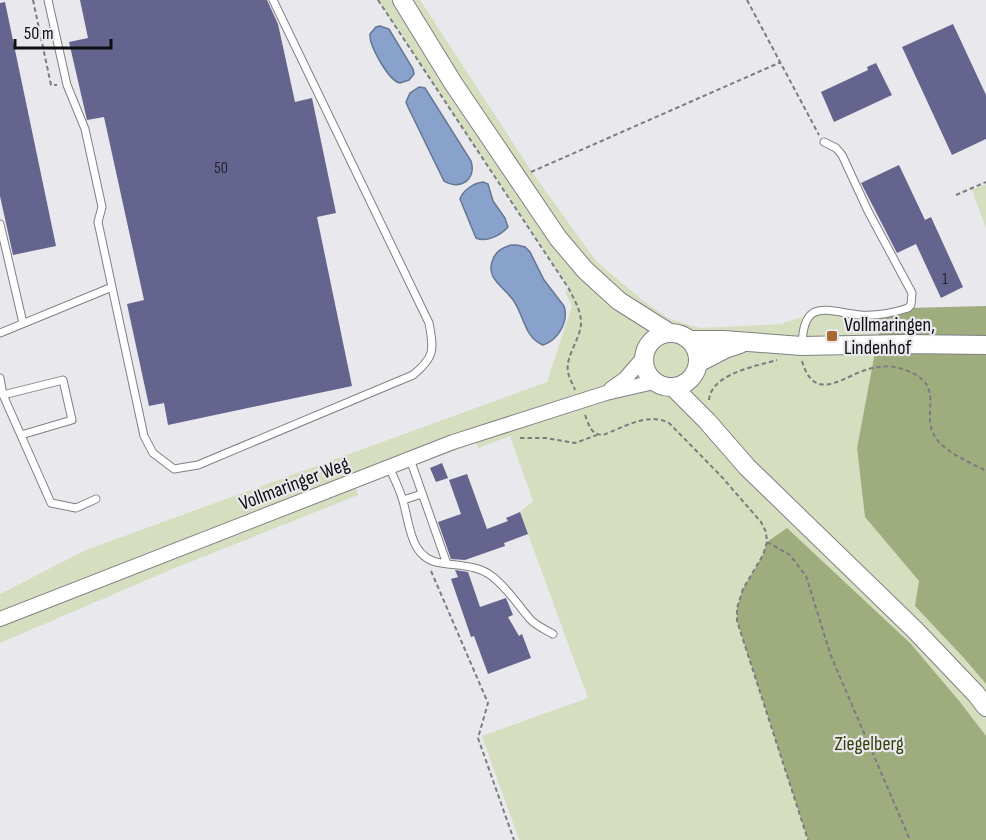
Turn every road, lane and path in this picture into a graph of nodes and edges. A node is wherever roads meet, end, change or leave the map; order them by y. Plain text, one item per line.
1 (33, 0) edge
2 (48, 0) edge
3 (273, 0) edge
4 (378, 0) edge
5 (402, 0) edge
6 (747, 0) edge
7 (781, 62) junction
8 (67, 85) junction
9 (824, 142) joint
10 (517, 178) junction
11 (986, 182) edge
12 (956, 195) dead end
13 (0, 225) edge
14 (112, 287) junction
15 (619, 302) junction
16 (23, 323) junction
17 (669, 332) junction
18 (0, 333) edge
19 (690, 340) junction
20 (745, 342) junction
21 (986, 345) edge
22 (802, 346) junction
23 (646, 350) junction
24 (783, 358) dead end
25 (694, 371) junction
26 (0, 378) edge
27 (654, 382) junction
28 (673, 387) junction
29 (606, 393) junction
30 (3, 395) junction
31 (580, 401) junction
32 (707, 421) junction
33 (21, 435) junction
34 (597, 435) junction
35 (520, 438) dead end
36 (410, 459) junction
37 (389, 467) junction
38 (986, 471) edge
39 (422, 494) junction
40 (96, 499) dead end
41 (403, 500) junction
42 (767, 542) junction
43 (426, 558) junction
44 (447, 564) junction
45 (0, 619) edge
46 (553, 634) dead end
47 (986, 707) edge
48 (514, 840) edge
49 (808, 840) edge
50 (910, 840) edge

1 - 8 path
2 - 8 lane
3 - 14 lane
4 - 31 path
5 - 10 street
6 - 7 path
7 - 9 path
7 - 10 path
8 - 14 lane
9 - 22 lane
10 - 15 street
11 - 12 path
13 - 16 lane
14 - 16 lane
15 - 17 street
15 - 23 street
16 - 18 lane
17 - 19 street
17 - 23 street
19 - 20 street
19 - 25 street
20 - 22 street
20 - 25 street
21 - 22 street
22 - 38 path
23 - 27 street
23 - 29 street, Vollmaringer Weg
24 - 32 path
25 - 28 street
25 - 32 street
26 - 30 lane
27 - 28 street
27 - 29 street, Vollmaringer Weg
28 - 32 street
29 - 31 street, Vollmaringer Weg
30 - 33 lane
30 - 33 lane
31 - 34 path
31 - 36 street, Vollmaringer Weg
32 - 47 street
33 - 40 lane
34 - 35 path
34 - 42 path
36 - 37 street, Vollmaringer Weg
36 - 39 lane
37 - 41 lane
37 - 45 street, Vollmaringer Weg
39 - 41 lane
39 - 44 lane
41 - 43 lane
42 - 49 path
42 - 50 path
43 - 44 lane
43 - 48 path
44 - 46 lane

